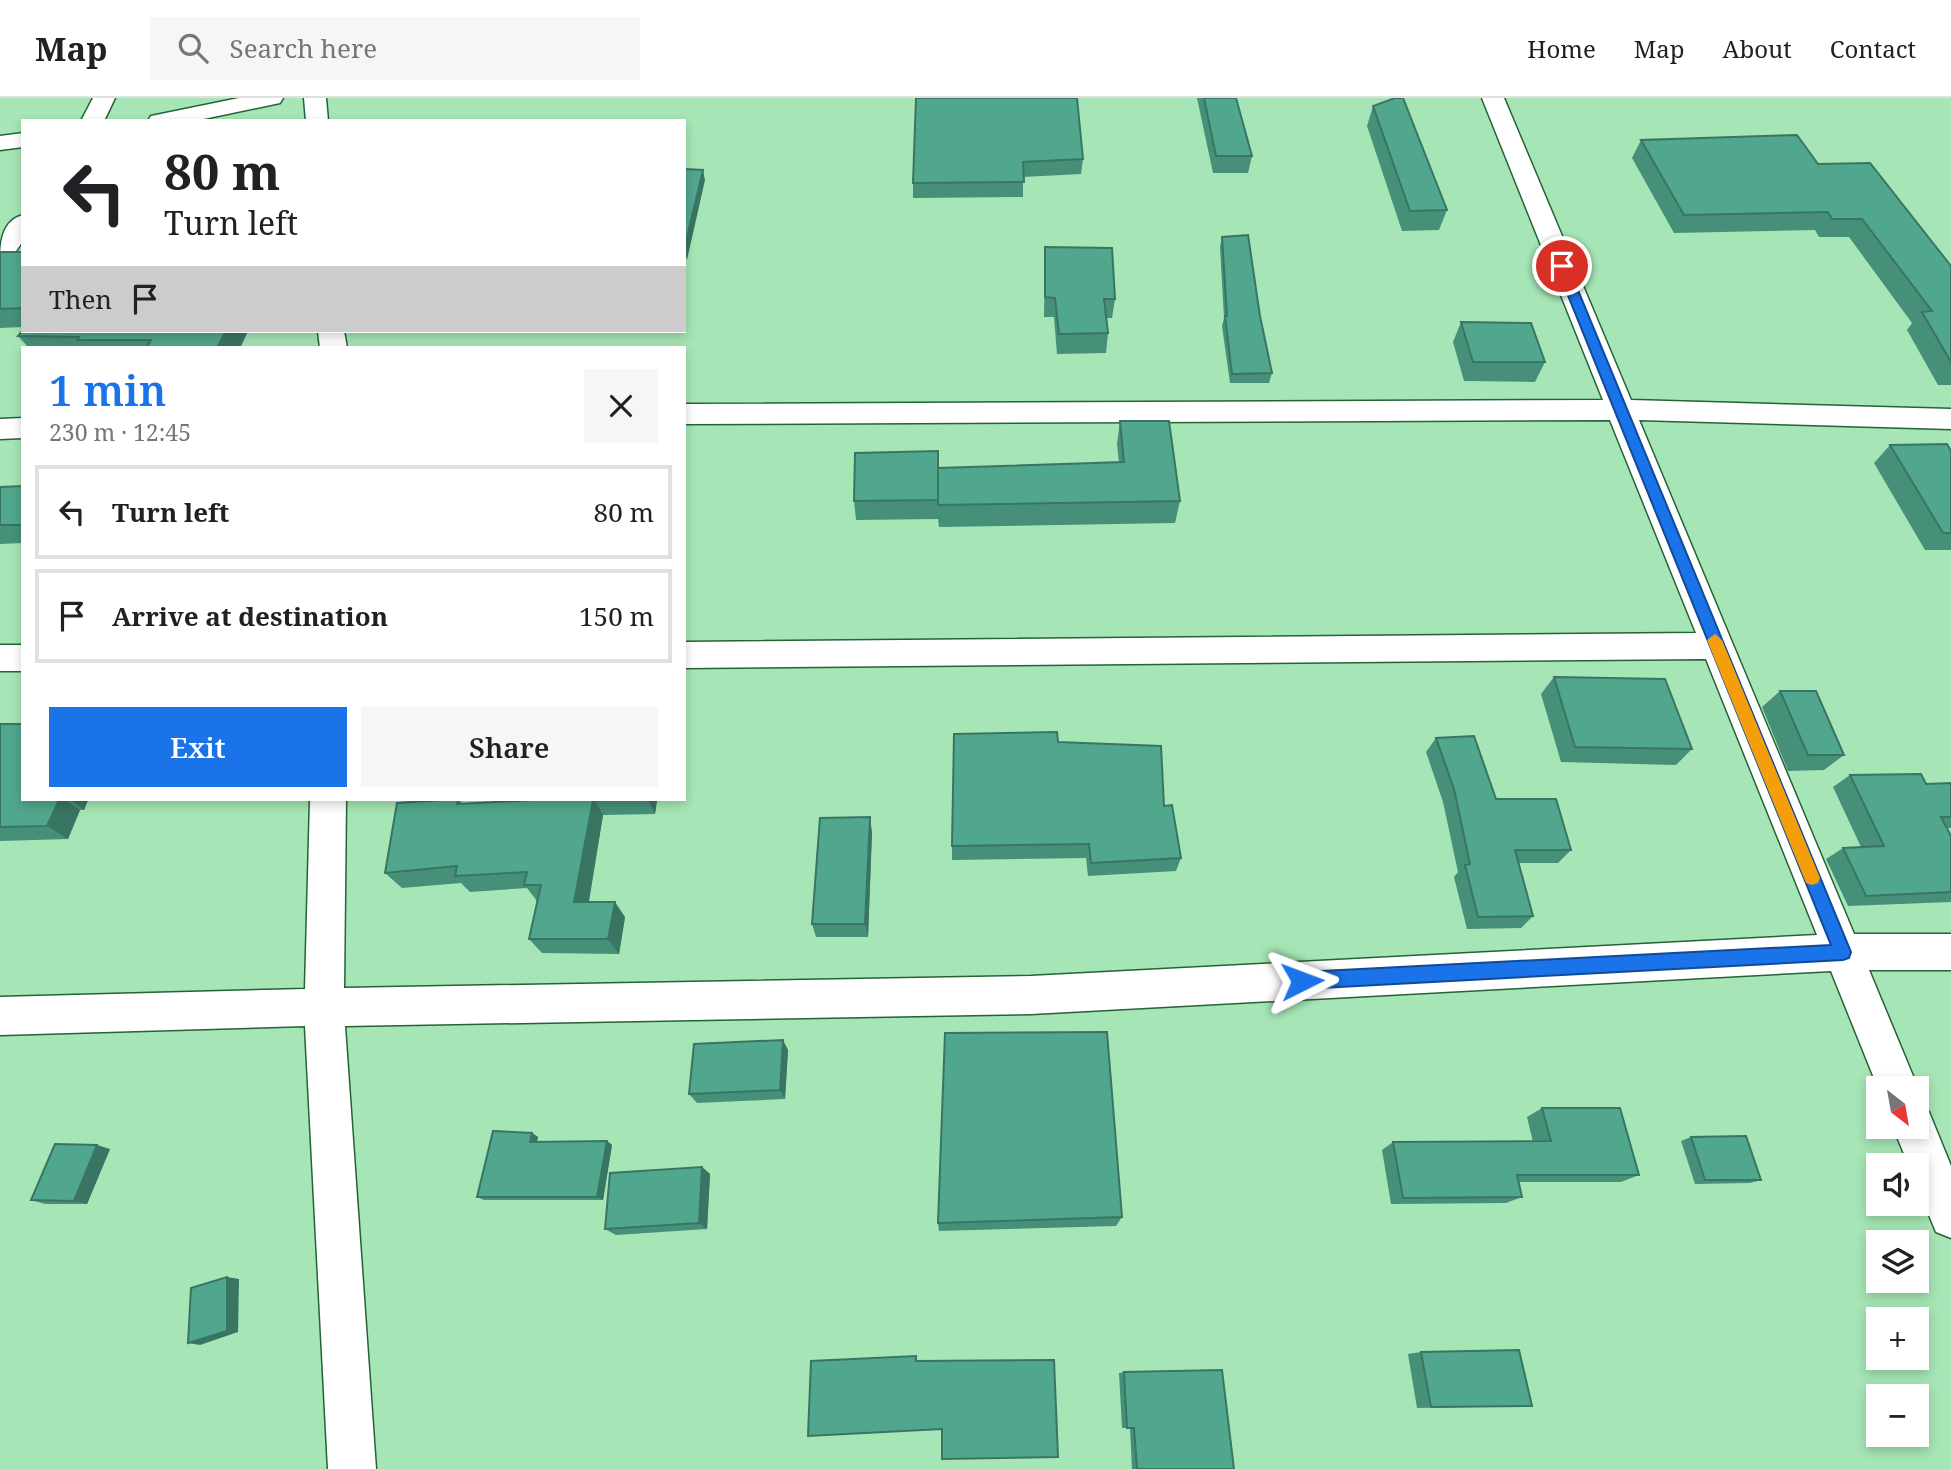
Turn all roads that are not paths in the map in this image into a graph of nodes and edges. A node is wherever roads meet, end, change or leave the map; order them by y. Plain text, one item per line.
1 (104, 98) edge
2 (272, 98) edge
3 (315, 98) edge
4 (1493, 98) edge
5 (93, 119) edge
6 (169, 119) edge
7 (317, 119) edge
8 (21, 139) edge
9 (0, 143) edge
10 (21, 226) edge
11 (0, 256) edge
12 (1621, 410) junction
13 (686, 414) edge
14 (1951, 419) edge
15 (21, 428) edge
16 (0, 429) edge
17 (1717, 646) junction
18 (686, 655) edge
19 (0, 658) edge
20 (21, 658) edge
21 (328, 801) edge
22 (1843, 952) junction
23 (1951, 952) edge
24 (324, 1007) junction
25 (0, 1016) edge
26 (1893, 1076) edge
27 (1919, 1139) edge
28 (1951, 1217) edge
29 (352, 1469) edge

1 - 5 street
2 - 6 street
3 - 7 street
4 - 12 street
8 - 9 street
10 - 11 street
12 - 13 street
12 - 14 street
12 - 17 street
15 - 16 street
17 - 18 street
17 - 22 street
19 - 20 street
21 - 24 street
22 - 23 street
22 - 24 street
22 - 26 street
24 - 25 street
24 - 29 street
27 - 28 street

